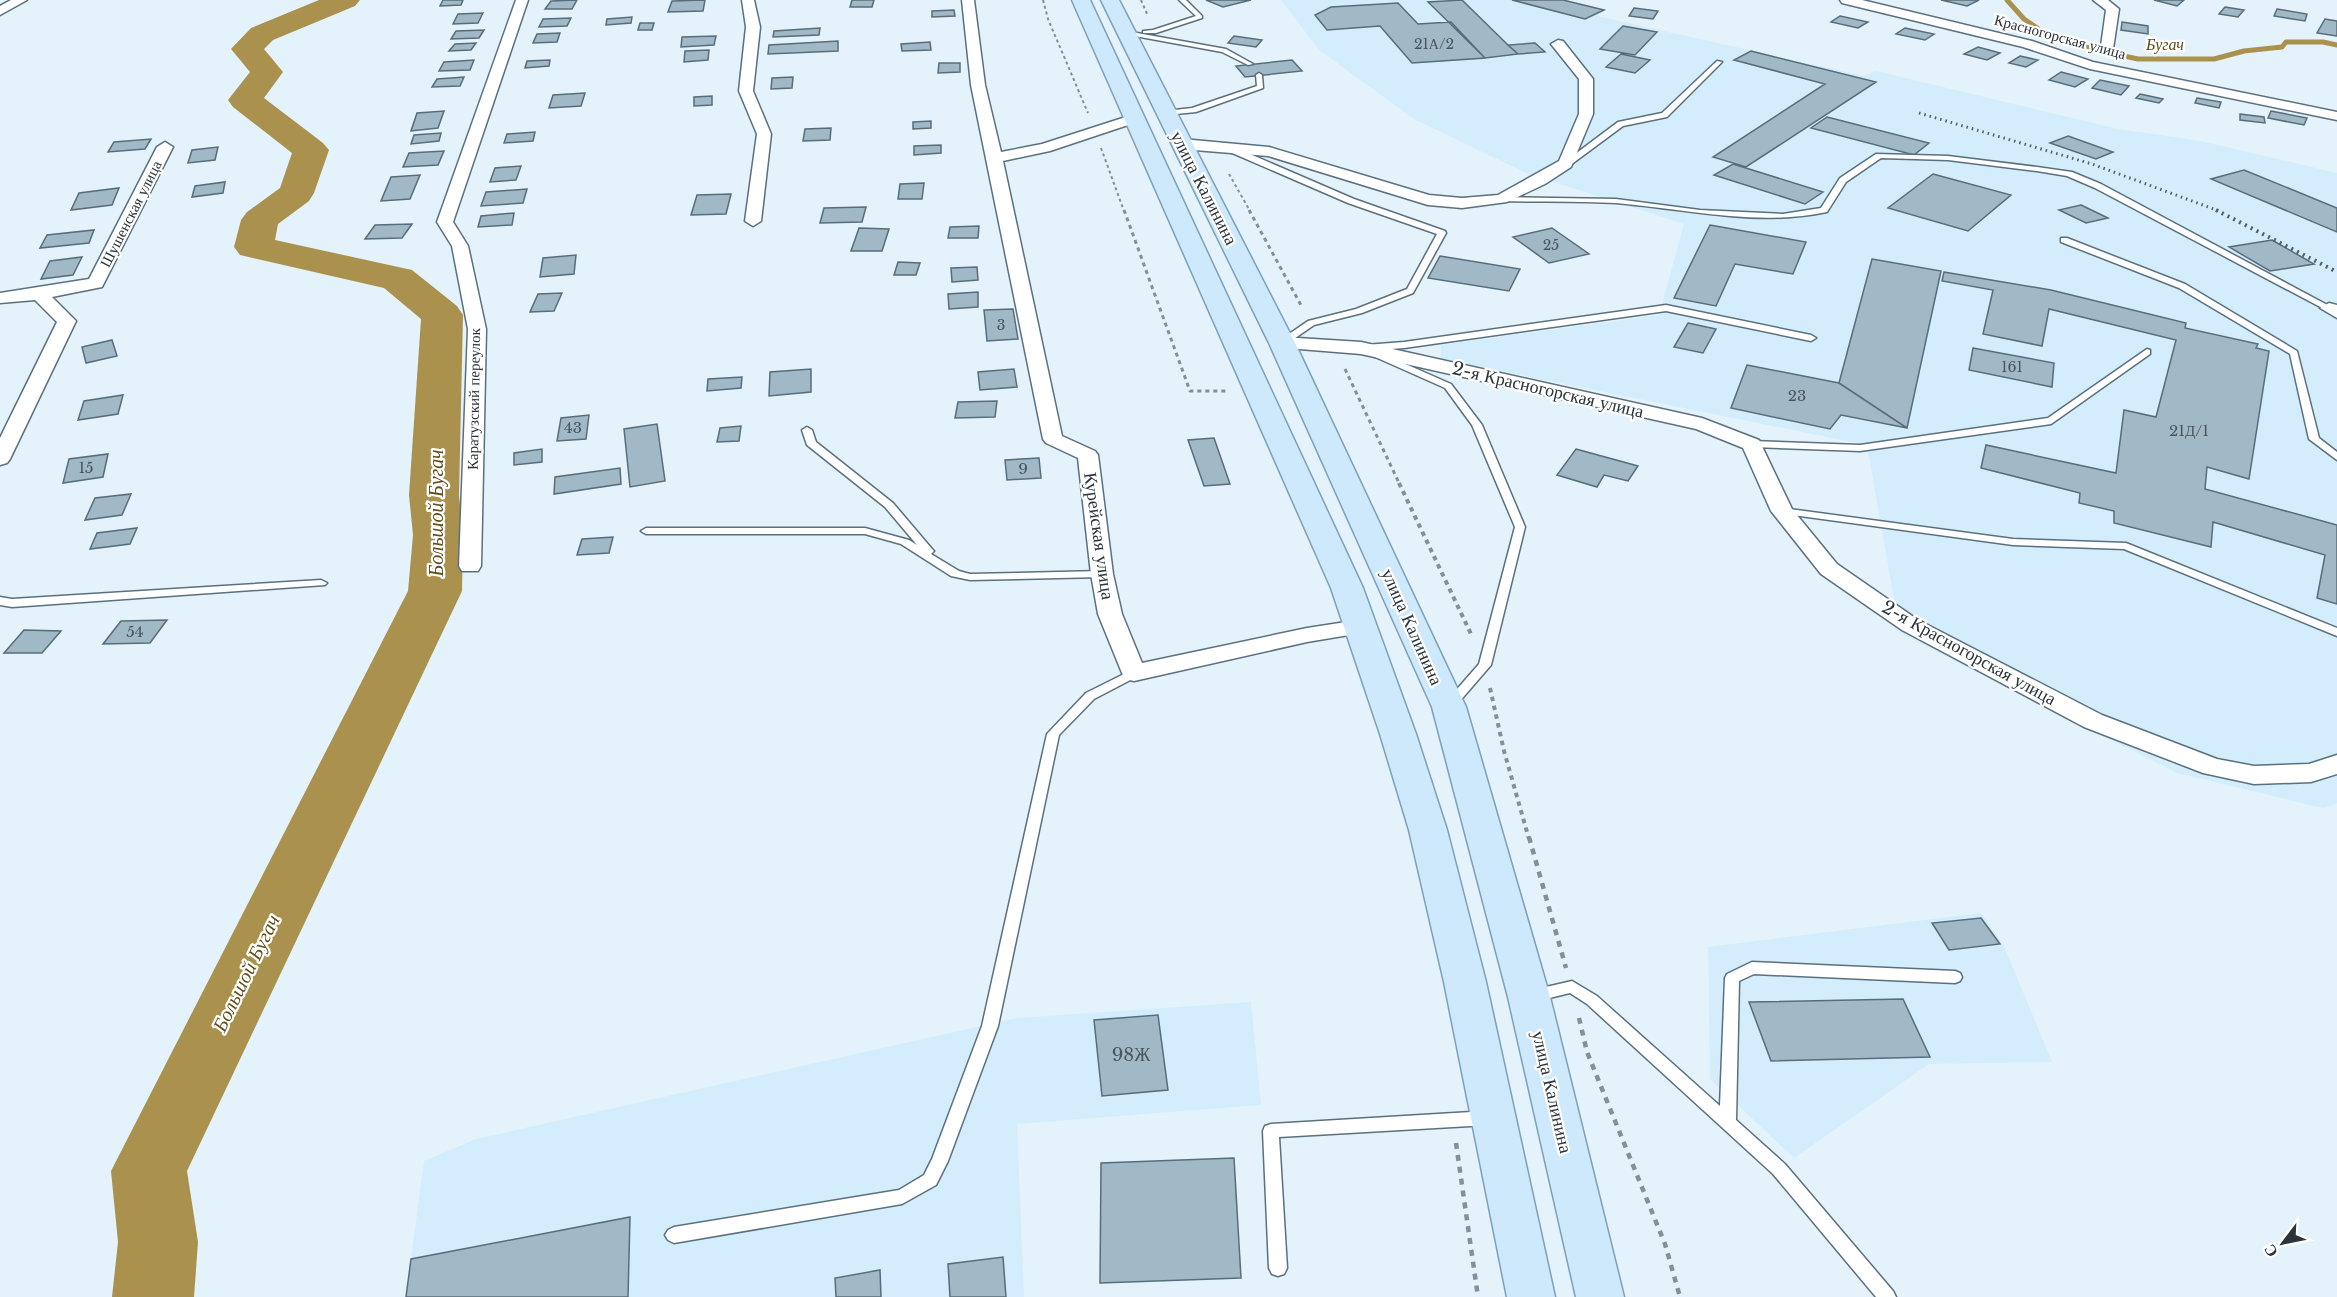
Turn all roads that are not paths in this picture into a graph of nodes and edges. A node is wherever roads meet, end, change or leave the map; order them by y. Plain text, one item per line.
1 (21, 0) edge
2 (522, 0) edge
3 (748, 0) edge
4 (969, 0) edge
5 (1081, 0) edge
6 (1110, 0) edge
7 (1182, 0) edge
8 (1846, 0) edge
9 (2099, 0) edge
10 (0, 11) edge
11 (1112, 34) junction
12 (1558, 44) dead end
13 (2108, 46) dead end
14 (1719, 62) dead end
15 (1250, 64) dead end
16 (1259, 75) dead end
17 (1166, 113) junction
18 (2337, 116) edge
19 (1135, 118) junction
20 (1182, 144) junction
21 (165, 147) dead end
22 (1226, 147) junction
23 (995, 158) junction
24 (1566, 164) junction
25 (1501, 199) junction
26 (753, 221) dead end
27 (2064, 240) dead end
28 (39, 294) junction
29 (0, 298) edge
30 (2333, 310) edge
31 (1811, 338) dead end
32 (1282, 343) junction
33 (1361, 348) junction
34 (2146, 352) dead end
35 (807, 430) dead end
36 (1752, 444) junction
37 (2337, 457) edge
38 (0, 459) edge
39 (1782, 511) junction
40 (646, 531) dead end
41 (934, 559) junction
42 (470, 566) dead end
43 (1102, 574) junction
44 (321, 583) dead end
45 (0, 601) edge
46 (1359, 627) junction
47 (2337, 632) edge
48 (1134, 673) junction
49 (1449, 707) junction
50 (2337, 764) edge
51 (1954, 977) dead end
52 (1529, 997) junction
53 (1495, 1118) junction
54 (1728, 1121) junction
55 (674, 1235) dead end
56 (1278, 1268) dead end
57 (1531, 1297) edge
58 (1600, 1297) edge
59 (1887, 1297) edge

1 - 10 street
2 - 42 street, Каратузский переулок
3 - 26 street
4 - 23 street, Курейская улица
5 - 11 main road, улица Калинина
6 - 11 main road, улица Калинина
7 - 11 lane
8 - 18 street, Красногорская улица
9 - 13 street
11 - 15 lane
11 - 17 main road, улица Калинина
11 - 19 main road, улица Калинина
12 - 24 street
14 - 24 lane
16 - 17 lane
17 - 20 main road, улица Калинина
19 - 23 street
19 - 46 main road, улица Калинина
20 - 22 street
20 - 32 main road, улица Калинина
21 - 28 street, Шушенская улица
22 - 25 street
22 - 32 lane
23 - 43 street, Курейская улица
24 - 25 street
25 - 30 lane
27 - 37 lane
28 - 29 street
28 - 38 street
31 - 33 lane
32 - 33 street, 2-я Красногорская улица
32 - 49 main road, улица Калинина
33 - 36 street, 2-я Красногорская улица
33 - 49 lane
34 - 36 lane
35 - 41 lane
36 - 39 street, 2-я Красногорская улица
39 - 47 lane
39 - 50 street, 2-я Красногорская улица
40 - 41 lane
41 - 43 lane
43 - 48 street, Курейская улица
44 - 45 lane
46 - 48 street
46 - 53 main road, улица Калинина
48 - 55 lane
49 - 52 main road, улица Калинина
51 - 54 lane
52 - 54 lane
52 - 58 main road, улица Калинина
53 - 56 lane
53 - 57 main road, улица Калинина
54 - 59 lane

